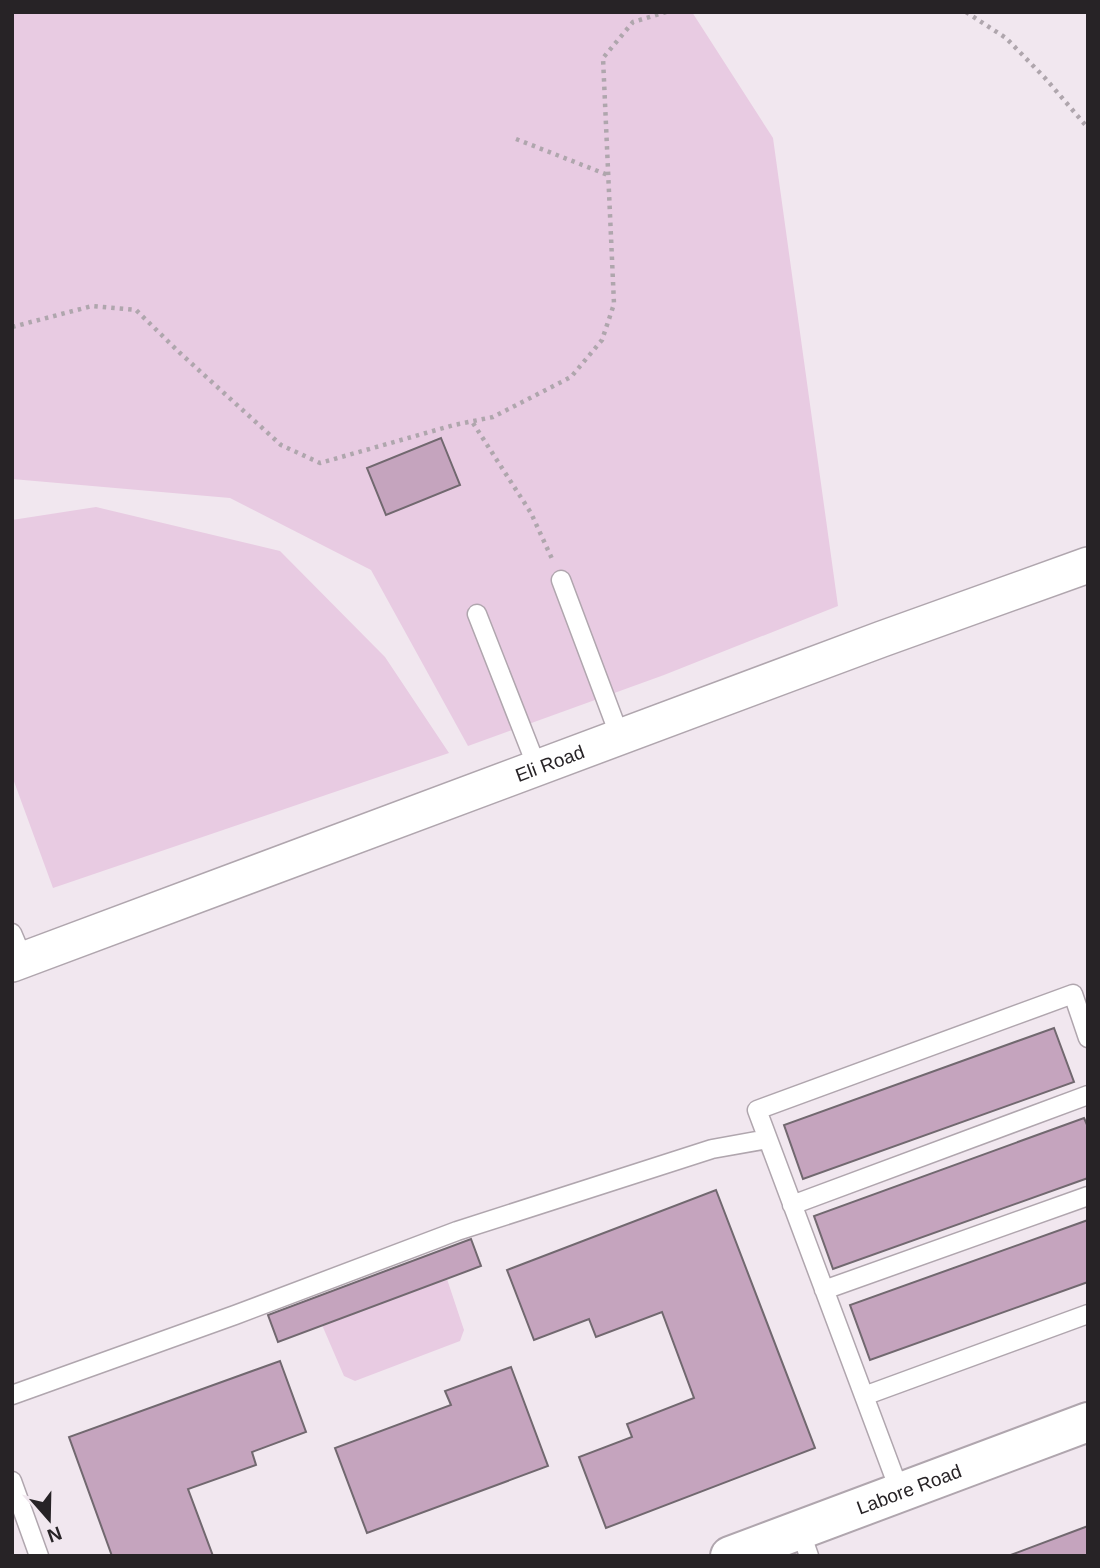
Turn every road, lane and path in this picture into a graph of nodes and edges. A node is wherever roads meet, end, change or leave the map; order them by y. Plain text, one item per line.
1 (666, 12) edge
2 (966, 12) edge
3 (1088, 128) edge
4 (516, 139) dead end
5 (608, 175) junction
6 (12, 327) edge
7 (473, 423) junction
8 (1088, 565) edge
9 (561, 580) joint
10 (477, 614) dead end
11 (620, 737) junction
12 (537, 768) junction
13 (16, 952) edge
14 (1086, 1026) edge
15 (1088, 1096) edge
16 (768, 1139) junction
17 (1088, 1196) edge
18 (792, 1205) junction
19 (824, 1290) junction
20 (1088, 1314) edge
21 (12, 1395) edge
22 (864, 1396) junction
23 (1088, 1422) edge
24 (12, 1481) edge
25 (900, 1492) junction
26 (804, 1543) edge
27 (39, 1556) edge
28 (730, 1556) edge

1 - 5 path
2 - 3 path
4 - 5 path
5 - 7 path
6 - 7 path
7 - 9 path
8 - 11 street, Eli Road
9 - 11 lane
10 - 12 lane
11 - 12 street, Eli Road
12 - 13 street, Eli Road
14 - 16 lane
15 - 18 lane
16 - 18 lane
16 - 21 lane
17 - 19 lane
18 - 19 lane
19 - 22 lane
20 - 22 lane
22 - 25 lane
23 - 25 street, Labore Road
24 - 27 lane
25 - 26 street, Labore Road
26 - 28 street, Labore Road

